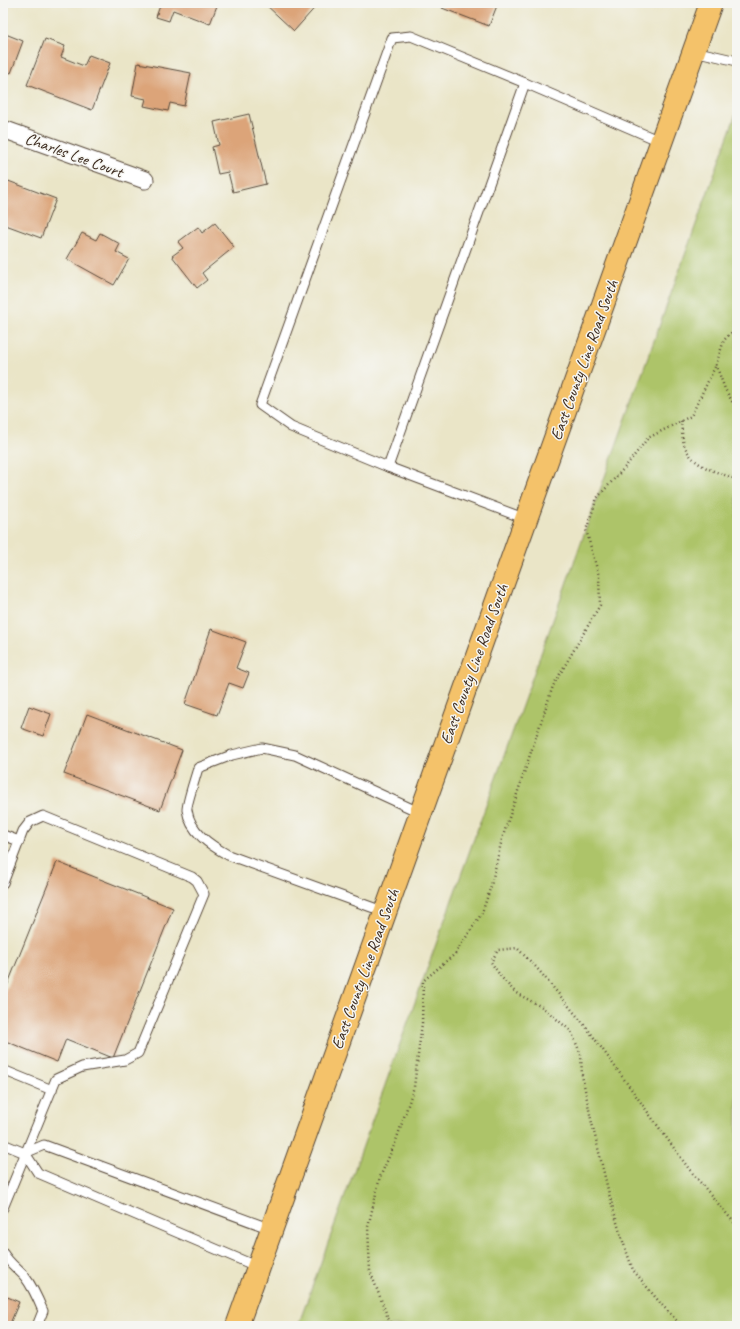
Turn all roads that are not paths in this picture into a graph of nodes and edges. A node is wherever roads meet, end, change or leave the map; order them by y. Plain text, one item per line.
1 (711, 3) edge
2 (694, 51) junction
3 (737, 60) edge
4 (525, 83) junction
5 (3, 130) edge
6 (662, 142) junction
7 (145, 180) dead end
8 (388, 467) junction
9 (526, 519) junction
10 (421, 813) junction
11 (3, 835) edge
12 (19, 841) junction
13 (3, 883) edge
14 (385, 912) junction
15 (3, 1070) edge
16 (52, 1090) junction
17 (3, 1144) edge
18 (25, 1154) junction
19 (3, 1208) edge
20 (271, 1229) junction
21 (3, 1253) edge
22 (258, 1267) junction
23 (37, 1326) edge
24 (237, 1326) edge

1 - 2 main road, East County Line Road South
2 - 3 lane
2 - 6 main road, East County Line Road South
4 - 6 lane
4 - 8 lane
4 - 8 lane
5 - 7 street, Charles Lee Court
6 - 9 main road, East County Line Road South
8 - 9 lane
9 - 10 main road, East County Line Road South
10 - 14 main road, East County Line Road South
10 - 14 lane
11 - 12 lane
12 - 13 lane
12 - 16 lane
14 - 20 main road, East County Line Road South
15 - 16 lane
16 - 18 lane
17 - 18 lane
18 - 19 lane
18 - 20 lane
18 - 22 lane
20 - 22 main road, East County Line Road South
21 - 23 lane
22 - 24 main road, East County Line Road South

